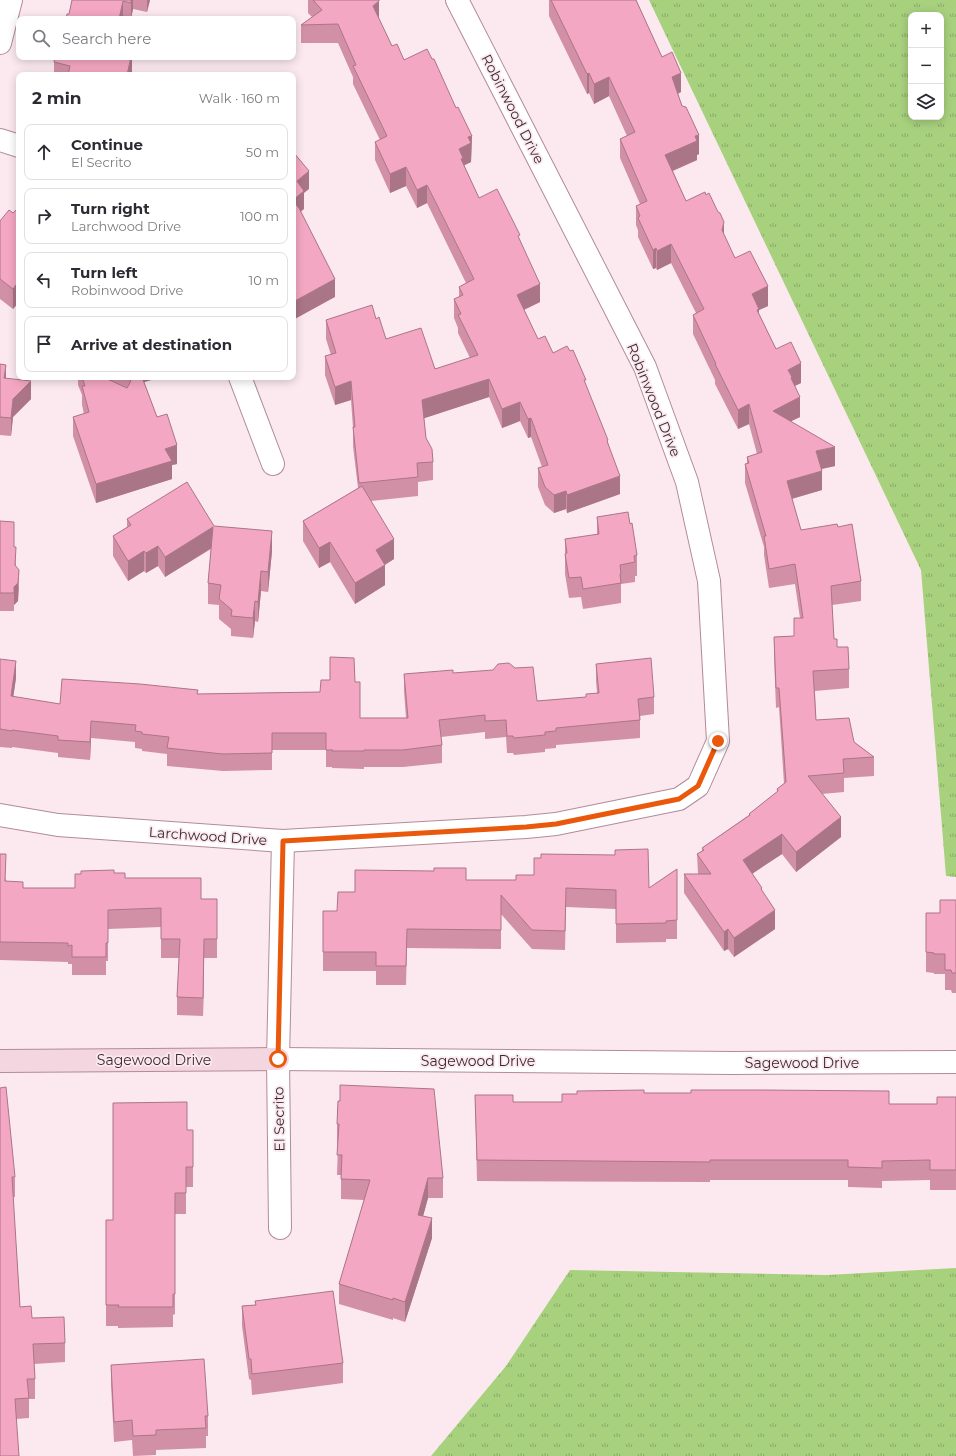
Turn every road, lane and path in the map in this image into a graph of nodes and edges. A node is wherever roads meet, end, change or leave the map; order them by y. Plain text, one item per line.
1 (11, 0) edge
2 (457, 0) edge
3 (0, 43) edge
4 (0, 140) edge
5 (16, 145) edge
6 (241, 380) edge
7 (273, 464) dead end
8 (698, 786) joint
9 (0, 815) edge
10 (283, 841) junction
11 (278, 1059) junction
12 (0, 1062) edge
13 (956, 1062) edge
14 (280, 1228) dead end

1 - 3 street
2 - 8 street, Robinwood Drive
4 - 5 street
6 - 7 street
8 - 10 street, Larchwood Drive
9 - 10 street, Larchwood Drive
10 - 11 street, El Secrito
11 - 12 street, Sagewood Drive
11 - 13 street, Sagewood Drive
11 - 14 street, El Secrito

